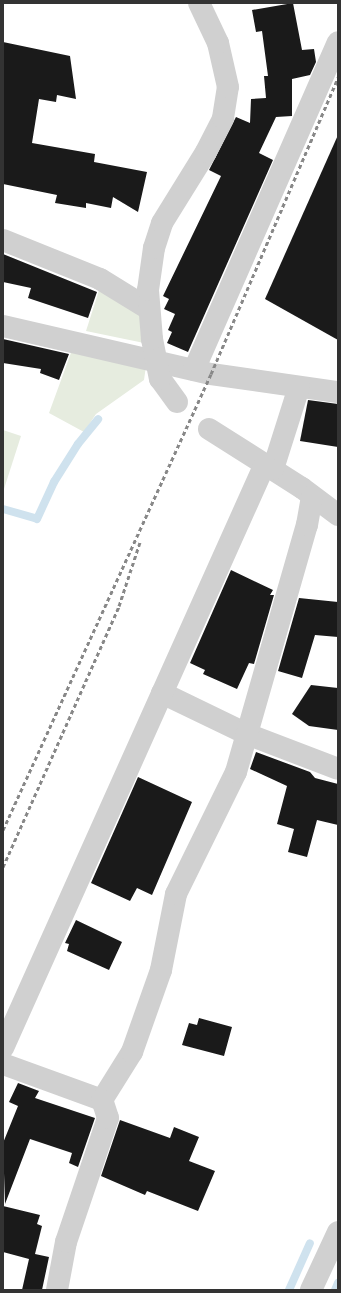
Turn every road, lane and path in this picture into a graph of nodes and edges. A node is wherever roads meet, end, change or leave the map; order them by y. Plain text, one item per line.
1 (199, 3) edge
2 (338, 42) edge
3 (3, 240) edge
4 (149, 309) junction
5 (3, 326) edge
6 (156, 361) junction
7 (194, 370) junction
8 (299, 387) junction
9 (338, 392) edge
10 (177, 402) dead end
11 (209, 429) dead end
12 (269, 467) junction
13 (312, 496) junction
14 (338, 515) edge
15 (162, 693) junction
16 (247, 734) junction
17 (338, 768) edge
18 (3, 1048) edge
19 (3, 1064) edge
20 (102, 1100) junction
21 (338, 1232) edge
22 (57, 1290) edge
23 (311, 1290) edge

1 - 4 street
2 - 7 street
3 - 4 street
4 - 6 street
5 - 6 street
6 - 7 street
6 - 10 street
7 - 8 street
8 - 9 street
8 - 12 street
11 - 12 street
12 - 13 street
12 - 15 street
13 - 14 street
13 - 16 street
15 - 16 street
15 - 18 street
16 - 17 street
16 - 20 street
19 - 20 street
20 - 22 street
21 - 23 street

